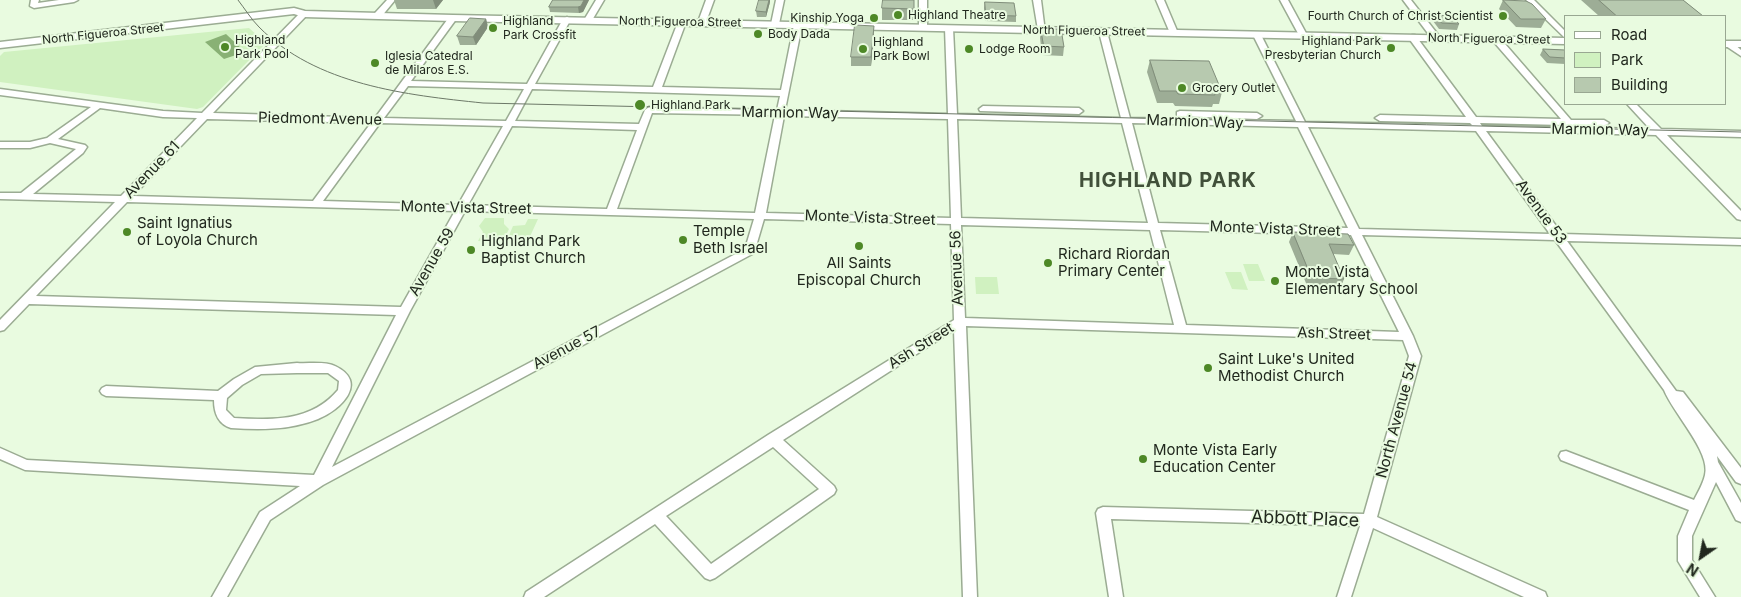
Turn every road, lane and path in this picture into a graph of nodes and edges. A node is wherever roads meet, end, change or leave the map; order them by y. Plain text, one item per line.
1 (35, 0) edge
2 (74, 0) edge
3 (391, 0) edge
4 (600, 0) edge
5 (710, 0) edge
6 (780, 0) edge
7 (923, 0) edge
8 (1037, 0) edge
9 (1160, 0) edge
10 (1284, 0) edge
11 (1407, 0) edge
12 (1530, 0) edge
13 (304, 14) junction
14 (378, 15) junction
15 (453, 18) junction
16 (568, 20) junction
17 (588, 20) junction
18 (682, 22) junction
19 (702, 22) junction
20 (775, 24) junction
21 (798, 25) junction
22 (923, 28) junction
23 (949, 28) junction
24 (1042, 30) junction
25 (1103, 32) junction
26 (1174, 33) junction
27 (1257, 35) junction
28 (1304, 35) junction
29 (1564, 35) edge
30 (1412, 37) junction
31 (1436, 38) junction
32 (1496, 39) junction
33 (1564, 41) edge
34 (1727, 44) edge
35 (1741, 44) edge
36 (0, 45) edge
37 (1741, 54) edge
38 (404, 83) junction
39 (530, 88) junction
40 (656, 91) junction
41 (0, 92) edge
42 (783, 93) junction
43 (98, 105) junction
44 (1632, 105) edge
45 (780, 109) junction
46 (952, 112) junction
47 (204, 116) junction
48 (1125, 116) junction
49 (378, 120) junction
50 (1299, 120) junction
51 (1568, 122) junction
52 (509, 124) junction
53 (1476, 124) junction
54 (1650, 124) junction
55 (1741, 126) edge
56 (642, 127) junction
57 (1658, 132) junction
58 (1741, 134) edge
59 (50, 140) junction
60 (0, 145) edge
61 (25, 195) junction
62 (0, 196) edge
63 (124, 198) junction
64 (316, 204) junction
65 (463, 208) junction
66 (611, 211) junction
67 (760, 215) junction
68 (1741, 217) edge
69 (955, 220) junction
70 (1152, 226) junction
71 (1356, 232) junction
72 (1558, 237) junction
73 (1741, 242) edge
74 (26, 300) junction
75 (404, 311) junction
76 (958, 322) junction
77 (0, 327) edge
78 (1181, 329) junction
79 (1407, 336) junction
80 (1669, 388) junction
81 (106, 391) dead end
82 (344, 391) junction
83 (362, 392) junction
84 (221, 396) junction
85 (773, 439) junction
86 (0, 453) edge
87 (1566, 456) dead end
88 (1712, 463) junction
89 (1741, 478) edge
90 (318, 481) junction
91 (1696, 506) junction
92 (657, 516) junction
93 (1741, 516) edge
94 (1369, 520) junction
95 (220, 597) edge
96 (531, 597) edge
97 (970, 597) edge
98 (1116, 597) edge
99 (1344, 597) edge
100 (1540, 597) edge
101 (1708, 597) edge

1 - 2 street
3 - 14 street
4 - 17 street
5 - 19 street
6 - 20 street
7 - 22 street
8 - 24 street
9 - 26 street
10 - 28 street
11 - 31 street
12 - 29 street
13 - 14 main road, North Figueroa Street
13 - 36 main road, North Figueroa Street
13 - 47 street, Avenue 61
14 - 15 main road, North Figueroa Street
15 - 16 main road, North Figueroa Street
15 - 38 street
16 - 17 main road, North Figueroa Street
16 - 39 street, Avenue 59
17 - 18 main road, North Figueroa Street
18 - 19 main road, North Figueroa Street
18 - 40 street
19 - 20 main road, North Figueroa Street
20 - 21 main road, North Figueroa Street
21 - 22 main road, North Figueroa Street
21 - 42 street, Avenue 57
22 - 23 main road, North Figueroa Street
23 - 24 main road, North Figueroa Street
23 - 46 street, Avenue 56
24 - 25 main road, North Figueroa Street
25 - 26 main road, North Figueroa Street
25 - 48 street
26 - 27 main road, North Figueroa Street
27 - 28 main road, North Figueroa Street
27 - 50 street, North Avenue 54
28 - 30 main road, North Figueroa Street
30 - 31 main road, North Figueroa Street
30 - 53 street, Avenue 53
31 - 32 main road, North Figueroa Street
32 - 33 main road, North Figueroa Street
32 - 51 street
34 - 35 main road
34 - 37 street
38 - 39 street, Marmion Way
38 - 49 street
39 - 40 street, Marmion Way
39 - 52 street, Avenue 59
40 - 42 street, Marmion Way
41 - 43 street, Piedmont Avenue
42 - 45 street, Avenue 57
43 - 47 street, Piedmont Avenue
43 - 59 street
44 - 54 street
45 - 46 street, Marmion Way
45 - 56 street, Marmion Way
45 - 67 street, Avenue 57
46 - 48 street, Marmion Way
46 - 69 street, Avenue 56
47 - 49 street, Piedmont Avenue
47 - 63 street, Avenue 61
48 - 50 street, Marmion Way
48 - 70 street
49 - 52 street, Piedmont Avenue
49 - 64 street
50 - 53 street, Marmion Way
50 - 71 street, North Avenue 54
51 - 53 street, Marmion Way
51 - 54 street, Marmion Way
52 - 56 street, Piedmont Avenue
52 - 65 street, Avenue 59
53 - 57 street, Marmion Way
53 - 72 street, Avenue 53
54 - 55 street, Marmion Way
54 - 57 street
56 - 66 street
57 - 58 street, Marmion Way
57 - 68 street
59 - 60 street
59 - 61 street
61 - 62 street, Monte Vista Street
61 - 63 street, Monte Vista Street
63 - 64 street, Monte Vista Street
63 - 74 street, Avenue 61
64 - 65 street, Monte Vista Street
65 - 66 street, Monte Vista Street
65 - 75 street, Avenue 59
66 - 67 street, Monte Vista Street
67 - 69 street, Monte Vista Street
67 - 90 street, Avenue 57
69 - 70 street, Monte Vista Street
69 - 76 street, Avenue 56
70 - 71 street, Monte Vista Street
70 - 78 street
71 - 72 street, Monte Vista Street
71 - 79 street, North Avenue 54
72 - 73 street, Monte Vista Street
72 - 80 street, Avenue 53
74 - 75 street
74 - 77 street, Avenue 61
75 - 83 street, Avenue 59
76 - 78 street, Ash Street
76 - 85 street, Ash Street
76 - 97 street, Avenue 56
78 - 79 street, Ash Street
79 - 94 street, North Avenue 54
80 - 88 street, Avenue 53
80 - 89 street, Avenue 53
81 - 84 street
82 - 83 street
82 - 84 street
82 - 84 street
83 - 90 street, Avenue 59
85 - 92 street, Ash Street
85 - 92 street
86 - 90 street
87 - 91 street
88 - 91 street
88 - 93 street, Avenue 53
90 - 95 street, Avenue 57
91 - 101 street
92 - 96 street, Ash Street
94 - 98 street, Abbott Place
94 - 99 street, North Avenue 54
94 - 100 street, Abbott Place

